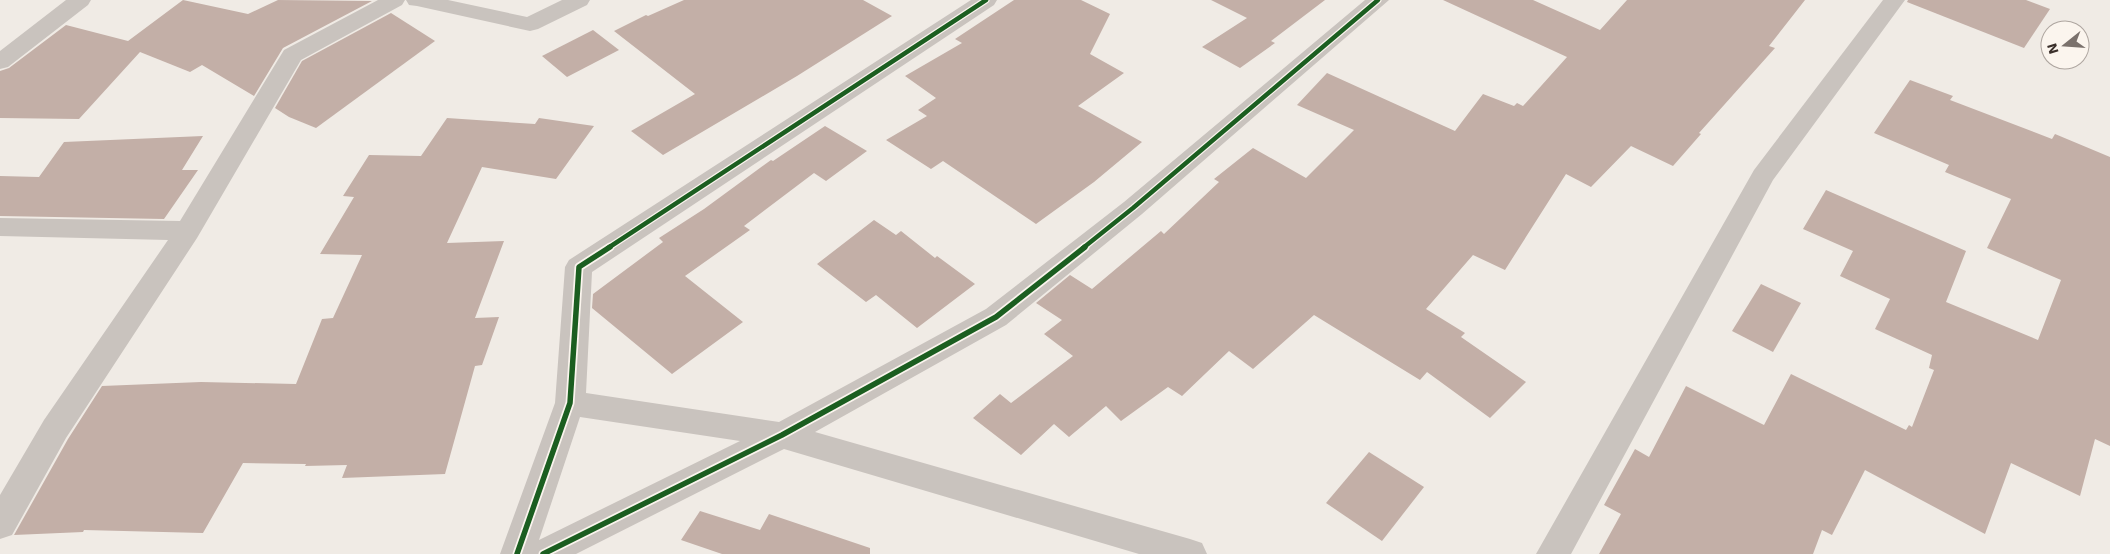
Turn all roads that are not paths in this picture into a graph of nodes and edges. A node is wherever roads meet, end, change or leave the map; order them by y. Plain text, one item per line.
1 (80, 0) edge
2 (394, 0) edge
3 (417, 0) edge
4 (579, 0) edge
5 (986, 0) edge
6 (1378, 0) edge
7 (1894, 0) edge
8 (0, 62) edge
9 (0, 227) edge
10 (188, 231) junction
11 (570, 403) junction
12 (782, 435) junction
13 (0, 525) edge
14 (516, 554) edge
15 (543, 554) edge
16 (1190, 554) edge
17 (1553, 554) edge

1 - 8 street
2 - 10 street
3 - 4 street
5 - 11 street
6 - 12 street
7 - 17 street
9 - 10 street
10 - 13 street
11 - 12 street
11 - 14 street
12 - 15 street
12 - 16 street

